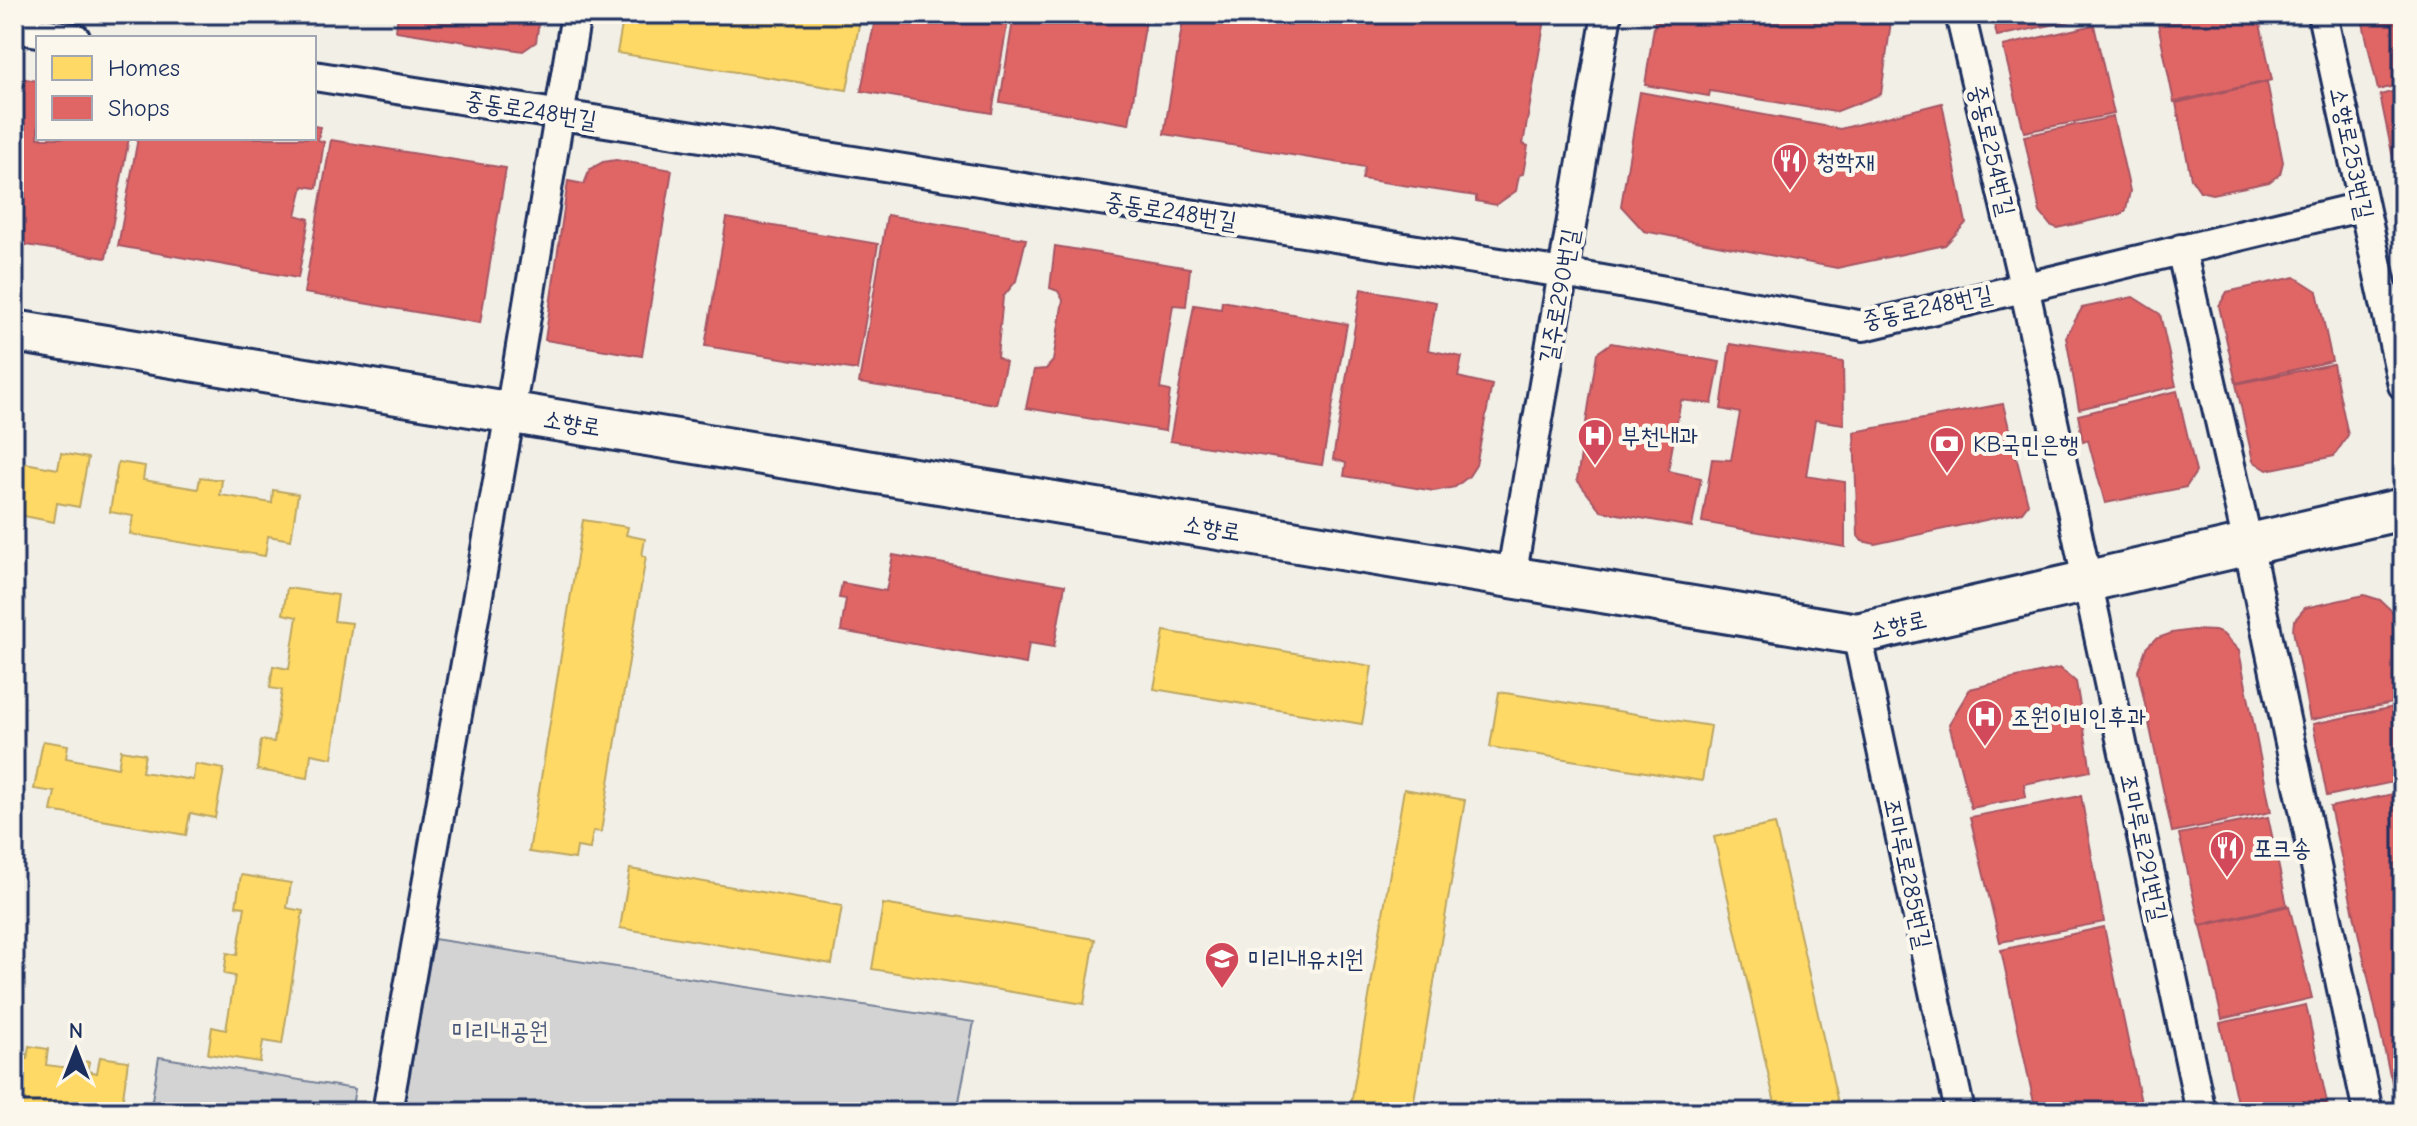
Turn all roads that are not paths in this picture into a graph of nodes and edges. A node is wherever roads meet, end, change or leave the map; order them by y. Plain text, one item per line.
1 (576, 14) edge
2 (1607, 14) edge
3 (1960, 14) edge
4 (2322, 14) edge
5 (14, 28) edge
6 (63, 36) edge
7 (316, 76) edge
8 (559, 115) junction
9 (2364, 206) junction
10 (2181, 249) junction
11 (1563, 273) junction
12 (2024, 286) junction
13 (14, 331) edge
14 (2403, 385) edge
15 (510, 413) junction
16 (2403, 509) edge
17 (2248, 544) junction
18 (1511, 578) junction
19 (2086, 582) junction
20 (1857, 634) junction
21 (387, 1112) edge
22 (1960, 1112) edge
23 (2201, 1112) edge
24 (2368, 1112) edge

1 - 8 street
2 - 11 street, 길주로290번길
3 - 12 street, 중동로254번길
4 - 9 street, 소향로253번길
5 - 6 street
7 - 8 street, 중동로248번길
8 - 11 street, 중동로248번길
8 - 15 street
9 - 10 street, 중동로248번길
9 - 14 street, 소향로253번길
10 - 12 street, 중동로248번길
10 - 17 street
11 - 12 street, 중동로248번길
11 - 18 street, 길주로290번길
12 - 19 street, 중동로248번길
13 - 15 street, 소향로
15 - 18 street, 소향로
15 - 21 street
16 - 17 street, 소향로
17 - 19 street, 소향로
17 - 24 street
18 - 20 street, 소향로
19 - 20 street, 소향로
19 - 23 street, 조마루로291번길
20 - 22 street, 조마루로285번길

